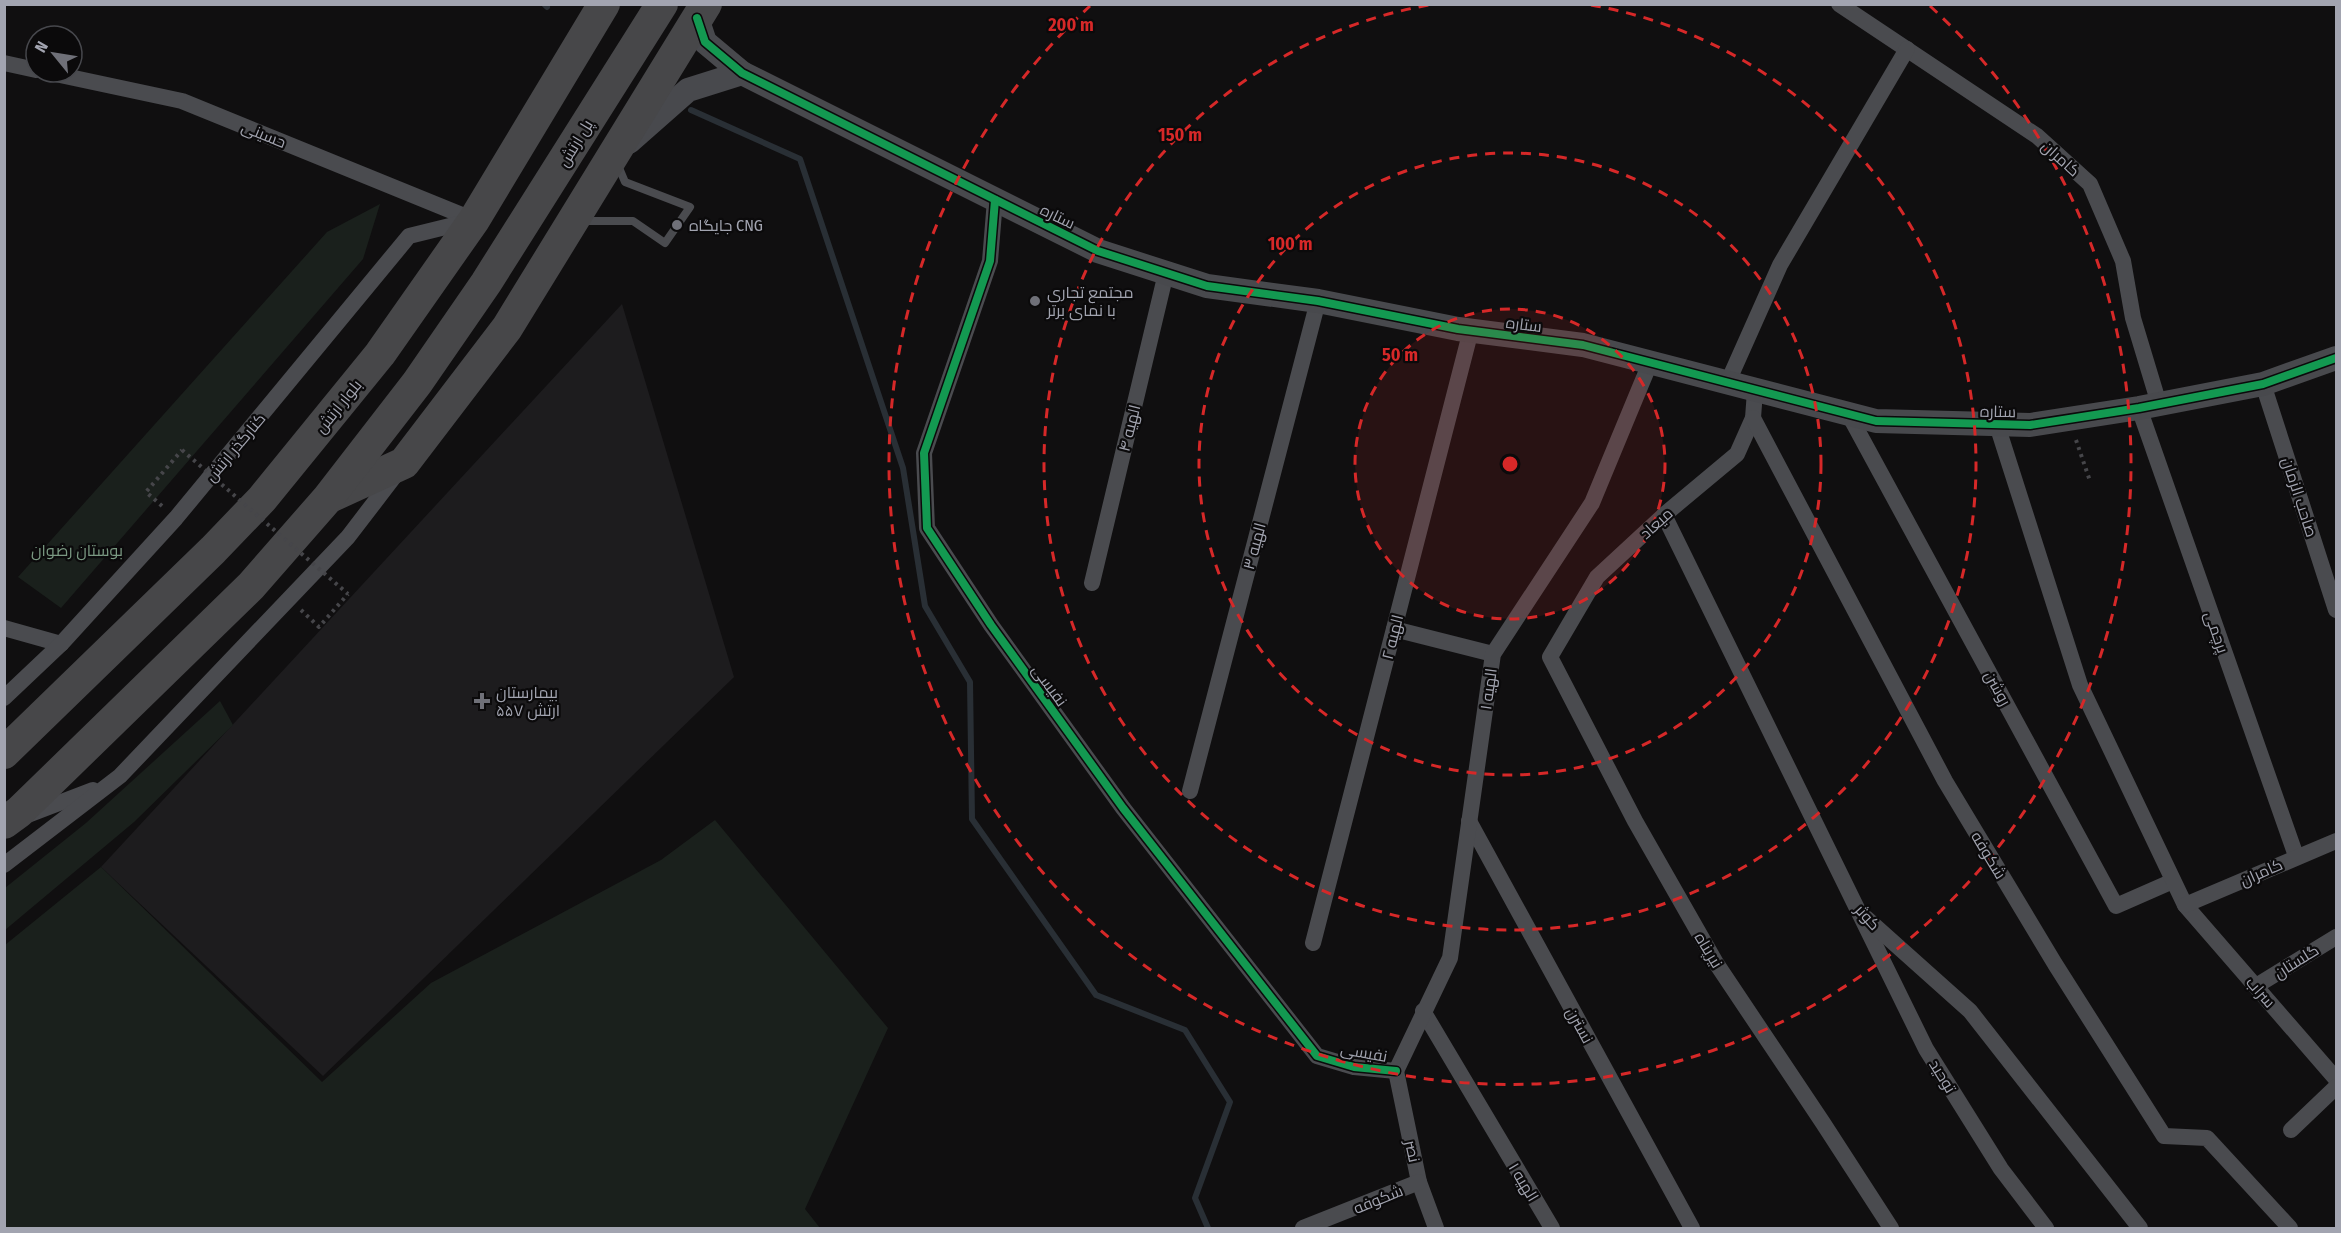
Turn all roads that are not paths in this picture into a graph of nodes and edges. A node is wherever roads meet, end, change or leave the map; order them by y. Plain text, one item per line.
1 (662, 4) edge
2 (1839, 4) edge
3 (597, 8) edge
4 (696, 9) edge
5 (1907, 49) junction
6 (4, 63) edge
7 (24, 67) edge
8 (742, 73) junction
9 (84, 80) edge
10 (599, 102) junction
11 (614, 156) junction
12 (995, 200) junction
13 (474, 220) junction
14 (574, 221) junction
15 (1166, 273) junction
16 (1317, 301) junction
17 (1471, 330) junction
18 (2337, 358) edge
19 (1650, 363) junction
20 (1727, 384) junction
21 (2263, 384) junction
22 (1755, 391) junction
23 (2149, 406) junction
24 (1849, 415) junction
25 (1753, 418) junction
26 (1997, 425) junction
27 (404, 464) junction
28 (328, 498) junction
29 (1664, 515) junction
30 (1092, 583) dead end
31 (2336, 605) edge
32 (4, 628) edge
33 (1394, 629) junction
34 (61, 644) junction
35 (1493, 654) junction
36 (1550, 657) joint
37 (4, 698) edge
38 (4, 753) edge
39 (110, 783) junction
40 (1190, 790) dead end
41 (1469, 821) junction
42 (4, 823) edge
43 (2337, 841) edge
44 (2296, 856) junction
45 (4, 865) edge
46 (2173, 880) junction
47 (2185, 905) junction
48 (1858, 912) junction
49 (2337, 937) edge
50 (1313, 943) dead end
51 (2256, 986) junction
52 (1423, 1011) junction
53 (1396, 1071) junction
54 (2337, 1079) edge
55 (2337, 1087) edge
56 (2291, 1130) dead end
57 (1419, 1182) junction
58 (1303, 1228) edge
59 (1436, 1228) edge
60 (1552, 1228) edge
61 (1692, 1228) edge
62 (1891, 1228) edge
63 (2046, 1228) edge
64 (2140, 1228) edge
65 (2290, 1228) edge

1 - 10 highway
2 - 5 street, کامران
3 - 13 highway, بلوار ارتش
4 - 8 street, ستاره
4 - 10 highway
4 - 11 highway
5 - 20 street
5 - 23 street, کامران
6 - 7 street
8 - 11 street
8 - 12 street, ستاره
9 - 13 street, حسینی
10 - 28 highway, پل ارتش
11 - 14 highway
11 - 14 lane
12 - 15 street, ستاره
12 - 53 street, نفیسی
13 - 34 street, کنارگذر ارتش
13 - 38 highway, بلوار ارتش
14 - 27 highway
15 - 16 street, ستاره
15 - 30 street, الهیه ۴
16 - 17 street, ستاره
16 - 40 street, الهیه ۳
17 - 19 street, ستاره
17 - 33 street, الهیه ۲
18 - 21 street, ستاره
19 - 20 street, ستاره
19 - 35 street, الهیه ۱
20 - 22 street, ستاره
21 - 23 street, ستاره
21 - 31 street, صاحب الزمان
22 - 24 street, ستاره
22 - 25 street, میعاد
23 - 26 street, ستاره
23 - 44 street, پرچمی
24 - 26 street, ستاره
24 - 46 street, روشن
25 - 29 street, میعاد
25 - 65 street, شکوفه
26 - 46 street, سراب
27 - 28 highway
27 - 39 street
28 - 42 highway
29 - 36 street, میعاد
29 - 48 street, کوثر
32 - 34 street
33 - 35 street
33 - 50 street, الهیه ۲
34 - 37 street, کنارگذر ارتش
35 - 41 street, الهیه ۱
36 - 62 street, نیرپناه
39 - 42 street
39 - 45 street
41 - 52 street, الهیه ۱
41 - 61 street, نسترن
43 - 44 street, کامران
44 - 47 street, کامران
46 - 47 street, سراب
47 - 51 street, سراب
48 - 63 street, توحید
48 - 64 street, کوثر
49 - 51 street, گلستان
51 - 54 street, سراب
52 - 53 street, الهیه ۱
52 - 60 street, الهیه ۱
53 - 57 street, نصر
55 - 56 street
57 - 58 street, شکوفه
57 - 59 street, نصر

